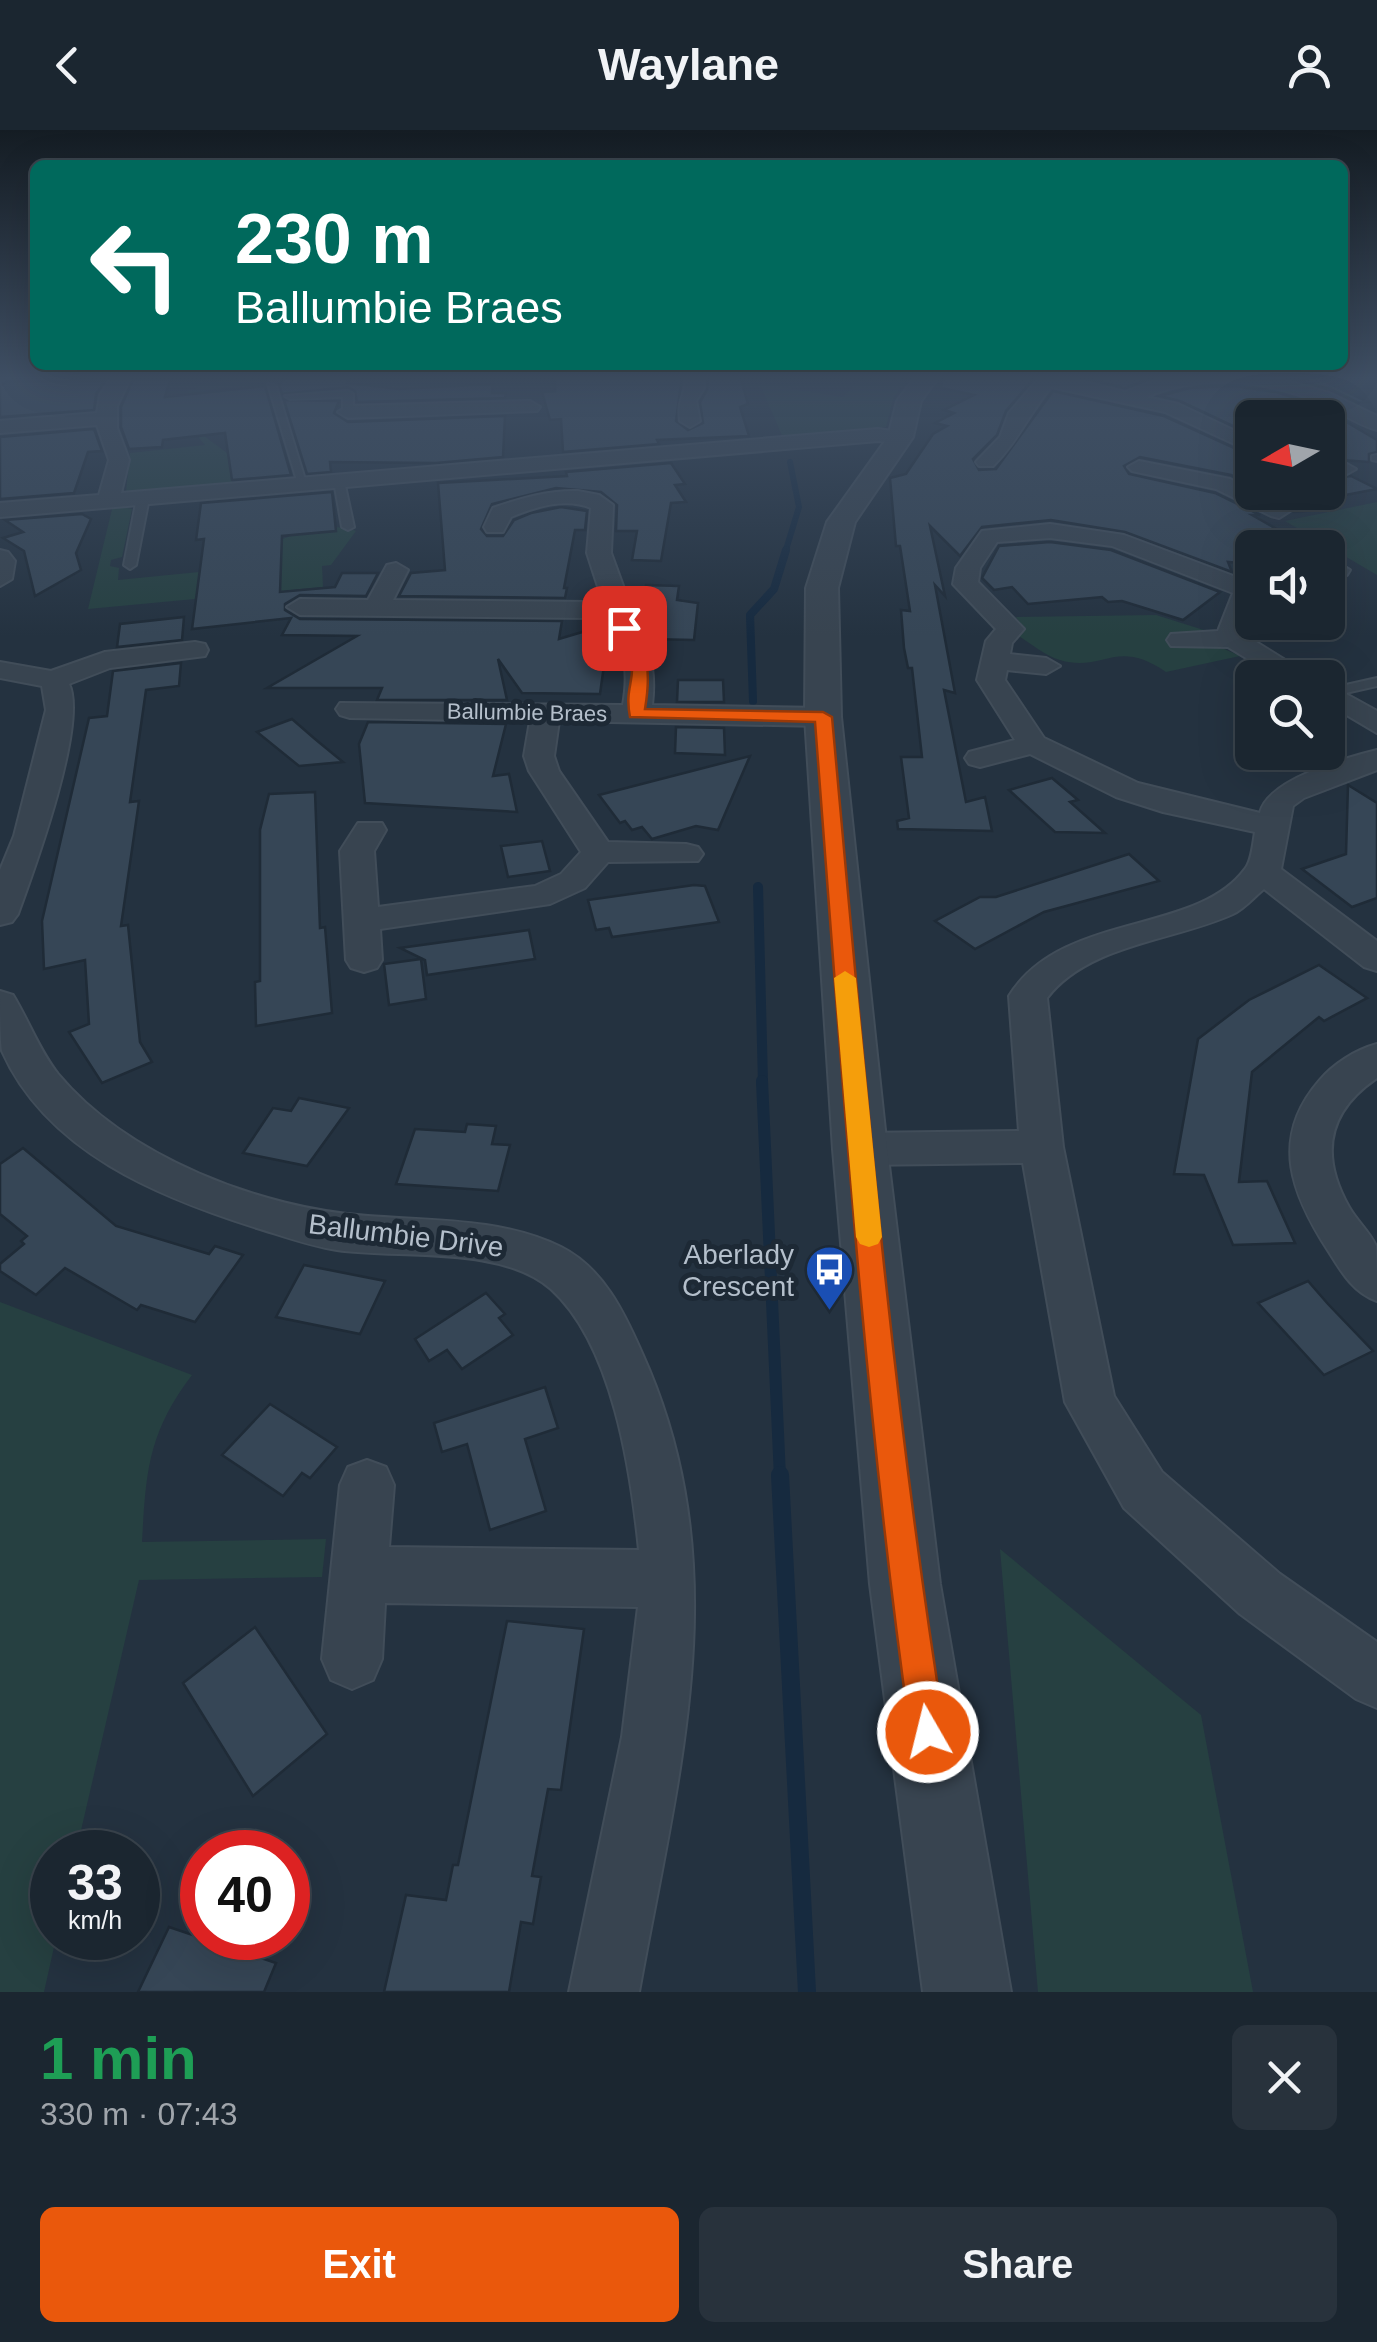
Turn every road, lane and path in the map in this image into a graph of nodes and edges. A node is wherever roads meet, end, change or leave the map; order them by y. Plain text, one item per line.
1 (118, 463) edge
2 (295, 463) edge
3 (440, 463) edge
4 (882, 463) edge
5 (1139, 468) dead end
6 (1235, 480) edge
7 (339, 481) junction
8 (302, 484) junction
9 (1222, 484) junction
10 (620, 496) dead end
11 (588, 497) junction
12 (143, 498) junction
13 (108, 501) junction
14 (0, 510) edge
15 (1280, 511) dead end
16 (348, 526) dead end
17 (495, 527) dead end
18 (0, 557) edge
19 (130, 565) dead end
20 (396, 570) dead end
21 (0, 580) edge
22 (1235, 583) edge
23 (300, 607) dead end
24 (377, 607) junction
25 (599, 610) junction
26 (1235, 620) edge
27 (1234, 639) junction
28 (1180, 640) dead end
29 (195, 650) dead end
30 (994, 660) junction
31 (1270, 660) edge
32 (1046, 666) dead end
33 (0, 670) edge
34 (53, 680) junction
35 (1377, 682) edge
36 (1345, 689) edge
37 (350, 709) dead end
38 (546, 712) junction
39 (636, 713) junction
40 (1345, 715) edge
41 (823, 717) junction
42 (1033, 744) junction
43 (1374, 754) edge
44 (980, 758) dead end
45 (1274, 826) junction
46 (370, 830) dead end
47 (598, 852) junction
48 (686, 854) dead end
49 (1263, 872) junction
50 (0, 914) edge
51 (361, 920) junction
52 (1377, 959) edge
53 (364, 960) dead end
54 (0, 1004) edge
55 (1377, 1058) edge
56 (1042, 1147) junction
57 (860, 1148) junction
58 (1377, 1281) edge
59 (366, 1485) dead end
60 (359, 1575) junction
61 (668, 1580) junction
62 (352, 1659) dead end
63 (1377, 1678) edge
64 (604, 1992) edge
65 (966, 1992) edge

1 - 13 street
2 - 8 lane
3 - 7 street
4 - 41 street
5 - 9 street
6 - 9 street
7 - 8 street
7 - 16 lane
8 - 12 street
9 - 15 street
10 - 11 street
11 - 17 street
11 - 25 street
12 - 13 street
12 - 19 lane
13 - 14 street
18 - 21 street
20 - 24 street
22 - 30 street
23 - 24 street
24 - 25 street
25 - 39 street
26 - 27 street
27 - 28 street
27 - 31 street
29 - 34 street
30 - 32 street
30 - 42 street
33 - 34 street
34 - 50 street
35 - 36 lane
37 - 38 street, Ballumbie Braes
38 - 39 street, Ballumbie Braes
38 - 47 street
39 - 41 street, Ballumbie Braes
40 - 43 street
41 - 57 street
42 - 44 street
42 - 45 street
43 - 45 street
45 - 49 street
46 - 51 street
47 - 48 street
47 - 51 street
49 - 52 street
49 - 56 street
51 - 53 street
54 - 61 street, Ballumbie Drive
55 - 58 street
56 - 57 street
56 - 63 street
57 - 65 street
59 - 60 street
60 - 61 street
60 - 62 street
61 - 64 street, Ballumbie Drive

